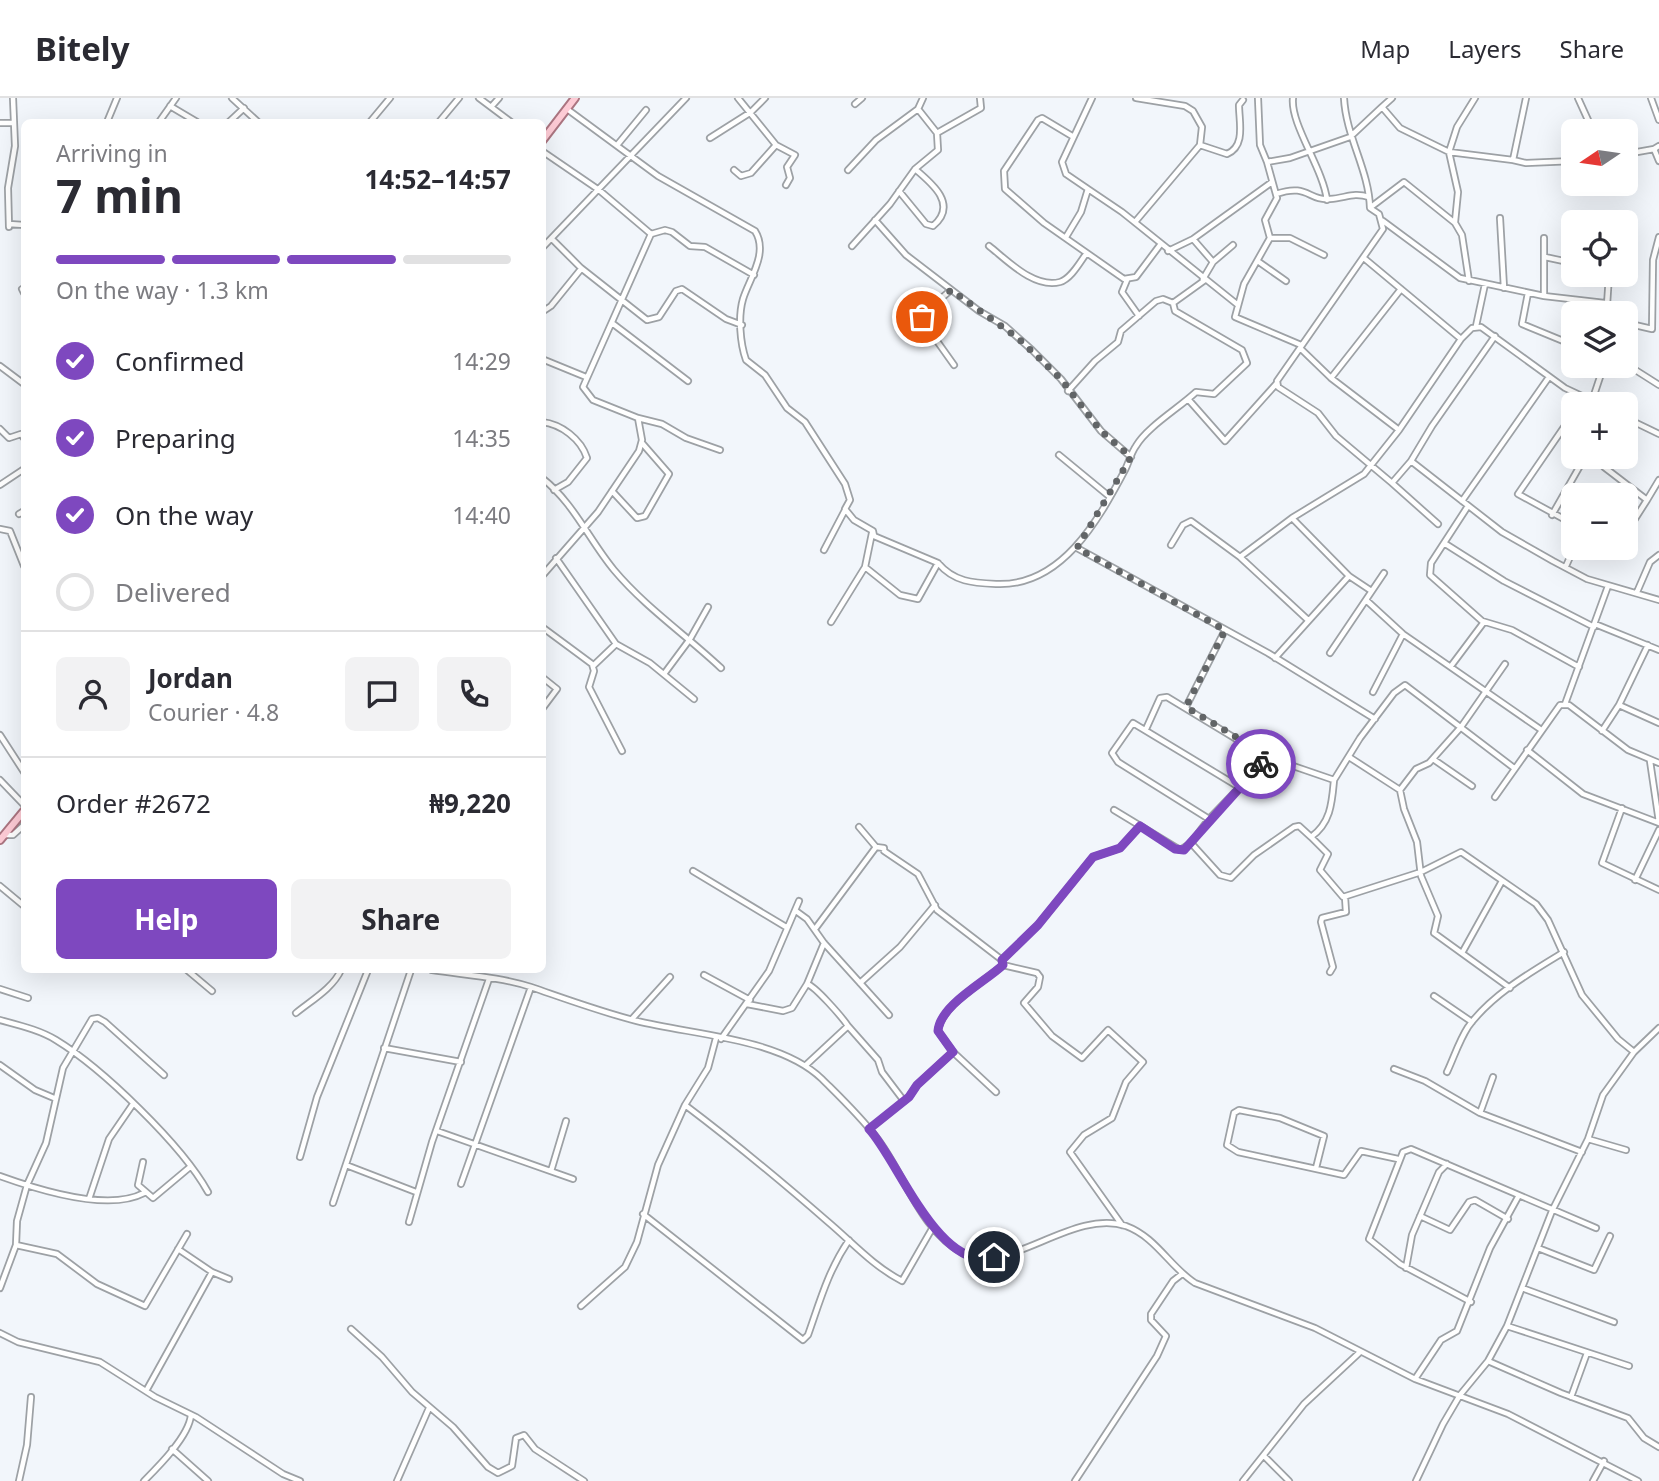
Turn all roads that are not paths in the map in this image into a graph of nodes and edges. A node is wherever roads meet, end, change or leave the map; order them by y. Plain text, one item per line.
1 (13, 98) edge
2 (117, 98) edge
3 (176, 98) edge
4 (232, 98) edge
5 (390, 98) edge
6 (459, 98) edge
7 (479, 98) edge
8 (499, 98) edge
9 (575, 98) edge
10 (686, 98) edge
11 (737, 98) edge
12 (765, 98) edge
13 (862, 98) edge
14 (923, 98) edge
15 (980, 98) edge
16 (1092, 98) edge
17 (1136, 98) edge
18 (1258, 98) edge
19 (1293, 98) edge
20 (1344, 98) edge
21 (1392, 98) edge
22 (1475, 98) edge
23 (1526, 98) edge
24 (1577, 98) edge
25 (1651, 98) edge
26 (1243, 99) edge
27 (855, 104) dead end
28 (170, 106) junction
29 (491, 107) junction
30 (1382, 107) junction
31 (244, 108) junction
32 (567, 109) junction
33 (918, 109) junction
34 (646, 110) dead end
35 (751, 112) junction
36 (108, 119) edge
37 (161, 119) edge
38 (192, 119) edge
39 (232, 119) edge
40 (255, 119) edge
41 (372, 119) edge
42 (442, 119) edge
43 (507, 119) edge
44 (1587, 119) edge
45 (1659, 120) edge
46 (0, 123) edge
47 (14, 123) junction
48 (937, 133) junction
49 (546, 136) edge
50 (1072, 136) junction
51 (1350, 137) junction
52 (710, 138) dead end
53 (618, 144) junction
54 (776, 145) junction
55 (1200, 145) junction
56 (16, 146) junction
57 (21, 147) edge
58 (1656, 147) edge
59 (1310, 150) junction
60 (1638, 151) edge
61 (1449, 152) junction
62 (546, 153) edge
63 (632, 156) junction
64 (1513, 160) junction
65 (1659, 161) edge
66 (1267, 162) junction
67 (1561, 162) edge
68 (915, 169) junction
69 (734, 170) dead end
70 (848, 170) dead end
71 (1272, 182) junction
72 (786, 186) dead end
73 (1088, 189) junction
74 (599, 190) junction
75 (899, 191) junction
76 (1276, 194) junction
77 (1370, 197) junction
78 (1328, 200) junction
79 (1370, 208) junction
80 (1500, 218) dead end
81 (876, 220) junction
82 (1383, 221) junction
83 (1135, 222) junction
84 (1455, 223) junction
85 (21, 225) edge
86 (651, 234) junction
87 (1066, 237) junction
88 (1659, 237) edge
89 (1270, 238) junction
90 (1544, 238) dead end
91 (552, 239) junction
92 (1193, 239) junction
93 (546, 244) edge
94 (1160, 245) junction
95 (1233, 245) dead end
96 (852, 246) dead end
97 (989, 246) dead end
98 (1168, 251) junction
99 (1086, 254) junction
100 (1324, 255) dead end
101 (1545, 257) junction
102 (1365, 259) junction
103 (1561, 260) edge
104 (1213, 262) junction
105 (1259, 262) junction
106 (581, 268) junction
107 (754, 275) junction
108 (1204, 279) junction
109 (1128, 280) junction
110 (1286, 281) dead end
111 (1469, 281) junction
112 (1485, 284) junction
113 (1504, 288) junction
114 (1401, 289) junction
115 (951, 290) junction
116 (1528, 293) junction
117 (1544, 296) junction
118 (622, 301) junction
119 (1591, 301) edge
120 (1174, 303) junction
121 (1238, 304) junction
122 (546, 309) edge
123 (1139, 316) junction
124 (612, 323) junction
125 (741, 325) junction
126 (1476, 326) junction
127 (1638, 326) edge
128 (1495, 336) junction
129 (1461, 339) junction
130 (1561, 340) edge
131 (1301, 347) junction
132 (546, 361) edge
133 (954, 365) dead end
134 (0, 366) edge
135 (1638, 371) edge
136 (586, 377) junction
137 (1549, 377) junction
138 (1331, 378) junction
139 (688, 381) dead end
140 (21, 382) edge
141 (1277, 383) junction
142 (1659, 384) edge
143 (1068, 391) junction
144 (1575, 392) edge
145 (1188, 399) junction
146 (638, 418) junction
147 (546, 423) edge
148 (1638, 424) edge
149 (0, 429) edge
150 (1399, 430) junction
151 (1561, 431) edge
152 (1659, 434) edge
153 (21, 435) edge
154 (642, 443) junction
155 (720, 450) dead end
156 (1059, 455) dead end
157 (1131, 457) junction
158 (1412, 461) junction
159 (1373, 465) junction
160 (1578, 469) edge
161 (1607, 469) edge
162 (21, 471) edge
163 (1659, 480) edge
164 (546, 482) edge
165 (1392, 483) junction
166 (0, 485) edge
167 (554, 490) junction
168 (612, 491) junction
169 (1110, 497) junction
170 (1647, 500) junction
171 (1462, 501) junction
172 (1468, 506) junction
173 (845, 509) junction
174 (1552, 514) junction
175 (1638, 514) edge
176 (1292, 518) junction
177 (1561, 518) edge
178 (1437, 524) dead end
179 (585, 527) junction
180 (0, 529) edge
181 (873, 531) junction
182 (1444, 543) junction
183 (1171, 545) dead end
184 (1077, 548) junction
185 (824, 550) dead end
186 (1659, 555) edge
187 (1240, 556) junction
188 (21, 558) edge
189 (556, 558) junction
190 (1569, 560) edge
191 (938, 563) junction
192 (865, 566) junction
193 (1566, 566) junction
194 (546, 571) edge
195 (1384, 573) dead end
196 (1349, 576) junction
197 (1608, 586) junction
198 (1370, 590) junction
199 (1637, 592) junction
200 (1366, 600) junction
201 (1659, 600) edge
202 (708, 607) dead end
203 (1308, 620) junction
204 (1482, 621) junction
205 (831, 622) dead end
206 (1594, 626) junction
207 (546, 630) edge
208 (1225, 630) junction
209 (1403, 634) junction
210 (690, 639) junction
211 (616, 644) junction
212 (1648, 645) junction
213 (1659, 650) edge
214 (1330, 653) dead end
215 (1275, 658) junction
216 (1505, 664) dead end
217 (593, 666) junction
218 (1451, 666) junction
219 (1579, 667) junction
220 (721, 668) dead end
221 (664, 674) junction
222 (546, 680) edge
223 (1373, 692) dead end
224 (1486, 692) junction
225 (694, 699) dead end
226 (546, 704) edge
227 (1565, 704) junction
228 (1619, 705) junction
229 (1186, 707) junction
230 (1375, 719) junction
231 (1659, 723) edge
232 (1461, 727) junction
233 (1146, 729) junction
234 (1540, 729) junction
235 (1602, 731) junction
236 (0, 734) edge
237 (1527, 750) junction
238 (622, 751) dead end
239 (1266, 757) junction
240 (1349, 757) junction
241 (1433, 759) junction
242 (1650, 761) junction
243 (1659, 763) edge
244 (21, 767) edge
245 (1514, 768) junction
246 (0, 780) edge
247 (1334, 780) junction
248 (1472, 786) dead end
249 (1239, 787) junction
250 (1400, 790) junction
251 (1495, 797) dead end
252 (21, 802) edge
253 (1622, 808) junction
254 (1114, 810) dead end
255 (21, 815) edge
256 (1209, 819) junction
257 (1659, 822) edge
258 (1140, 826) junction
259 (859, 827) dead end
260 (21, 828) edge
261 (1659, 830) edge
262 (1311, 837) junction
263 (2, 838) edge
264 (1191, 843) junction
265 (876, 847) junction
266 (693, 871) dead end
267 (1421, 872) junction
268 (1636, 880) junction
269 (1502, 881) junction
270 (0, 886) edge
271 (1659, 890) edge
272 (1345, 897) junction
273 (799, 901) dead end
274 (21, 904) edge
275 (935, 905) junction
276 (796, 911) junction
277 (786, 927) junction
278 (815, 929) junction
279 (824, 943) junction
280 (1564, 952) junction
281 (1462, 953) junction
282 (1002, 963) junction
283 (1330, 972) dead end
284 (191, 973) edge
285 (339, 973) edge
286 (367, 973) edge
287 (410, 973) edge
288 (451, 973) edge
289 (704, 975) dead end
290 (670, 977) dead end
291 (489, 979) junction
292 (860, 983) junction
293 (807, 984) junction
294 (531, 987) junction
295 (1510, 988) junction
296 (0, 989) edge
297 (212, 990) dead end
298 (1434, 996) dead end
299 (28, 998) dead end
300 (749, 1002) junction
301 (296, 1013) dead end
302 (889, 1015) dead end
303 (631, 1019) junction
304 (0, 1020) edge
305 (1472, 1022) junction
306 (848, 1026) junction
307 (1659, 1028) edge
308 (718, 1038) junction
309 (384, 1048) junction
310 (71, 1051) junction
311 (953, 1052) junction
312 (1634, 1052) junction
313 (461, 1062) junction
314 (0, 1065) edge
315 (806, 1065) junction
316 (1394, 1069) dead end
317 (1447, 1072) dead end
318 (164, 1075) dead end
319 (1493, 1077) dead end
320 (996, 1092) dead end
321 (54, 1098) junction
322 (904, 1101) junction
323 (133, 1104) junction
324 (685, 1105) junction
325 (1480, 1112) junction
326 (566, 1121) dead end
327 (869, 1129) junction
328 (437, 1131) junction
329 (1588, 1139) junction
330 (475, 1145) junction
331 (1626, 1150) dead end
332 (1582, 1152) junction
333 (300, 1157) dead end
334 (1398, 1159) junction
335 (144, 1162) dead end
336 (346, 1164) junction
337 (1447, 1164) junction
338 (190, 1167) junction
339 (1316, 1168) junction
340 (551, 1171) junction
341 (0, 1176) edge
342 (573, 1179) dead end
343 (461, 1184) dead end
344 (27, 1185) junction
345 (208, 1192) dead end
346 (416, 1192) junction
347 (144, 1193) junction
348 (1518, 1197) junction
349 (89, 1199) junction
350 (333, 1203) dead end
351 (1552, 1211) junction
352 (643, 1214) junction
353 (1420, 1216) junction
354 (1507, 1219) junction
355 (409, 1222) dead end
356 (1122, 1226) junction
357 (933, 1227) junction
358 (1596, 1228) dead end
359 (187, 1234) dead end
360 (1610, 1236) dead end
361 (849, 1240) junction
362 (16, 1245) junction
363 (1538, 1248) junction
364 (178, 1249) junction
365 (1406, 1268) junction
366 (212, 1272) junction
367 (1182, 1274) junction
368 (229, 1279) dead end
369 (0, 1288) edge
370 (1522, 1288) junction
371 (1471, 1302) junction
372 (581, 1306) dead end
373 (1614, 1322) dead end
374 (1507, 1326) junction
375 (351, 1329) dead end
376 (0, 1333) edge
377 (1359, 1353) junction
378 (1587, 1353) junction
379 (1488, 1361) junction
380 (1629, 1366) dead end
381 (1415, 1379) junction
382 (146, 1391) junction
383 (1460, 1395) junction
384 (1571, 1397) junction
385 (31, 1398) dead end
386 (429, 1408) junction
387 (191, 1415) junction
388 (1659, 1447) edge
389 (172, 1449) junction
390 (1264, 1456) junction
391 (1604, 1461) junction
392 (19, 1481) edge
393 (144, 1481) edge
394 (208, 1481) edge
395 (300, 1481) edge
396 (397, 1481) edge
397 (584, 1481) edge
398 (1075, 1481) edge
399 (1243, 1481) edge
400 (1289, 1481) edge
401 (1416, 1481) edge
402 (1593, 1481) edge
403 (1638, 1481) edge

1 - 47 street
2 - 36 street
3 - 28 street
4 - 31 street
5 - 41 street
6 - 42 street
7 - 29 street
8 - 29 street
9 - 32 main road
10 - 63 street
11 - 35 street
12 - 35 street
13 - 27 street
14 - 33 street
15 - 48 street
16 - 50 street
17 - 55 street
18 - 66 street
19 - 59 street
20 - 51 street
21 - 30 street
22 - 61 street
23 - 64 street
24 - 44 street
25 - 45 street
26 - 55 street
28 - 37 street
28 - 38 street
29 - 43 street
30 - 51 street
30 - 61 street
31 - 39 street
31 - 40 street
32 - 49 main road
32 - 53 street
33 - 48 street
33 - 70 street
34 - 53 street
35 - 52 street
35 - 54 street
46 - 47 street
47 - 56 street
48 - 68 street
50 - 73 street
50 - 87 street
51 - 59 street
51 - 77 street
53 - 63 street
54 - 69 street
54 - 72 street
55 - 83 street
56 - 57 street
56 - 85 street
58 - 60 street
58 - 65 street
59 - 66 street
59 - 78 street
61 - 64 street
61 - 84 street
62 - 74 street
63 - 74 street
63 - 107 street
64 - 67 street
66 - 71 street
68 - 75 street
68 - 75 street
71 - 76 street
71 - 92 street
73 - 83 street
73 - 87 street
74 - 86 street
74 - 91 street
75 - 81 street
76 - 78 street
76 - 89 street
77 - 78 street
77 - 79 street
79 - 82 street
79 - 84 street
80 - 113 street
81 - 96 street
81 - 115 street
82 - 102 street
82 - 111 street
83 - 94 street
84 - 111 street
86 - 107 street
86 - 118 street
87 - 99 street
88 - 127 street
89 - 100 street
89 - 105 street
90 - 101 street
91 - 93 street
91 - 106 street
92 - 98 street
92 - 104 street
94 - 98 street
94 - 109 street
95 - 104 street
97 - 99 street
98 - 108 street
99 - 109 street
101 - 103 street
101 - 117 street
102 - 114 street
102 - 131 street
104 - 108 street
105 - 110 street
105 - 121 street
106 - 118 street
106 - 122 street
107 - 125 street
108 - 120 street
108 - 121 street
109 - 123 street
111 - 112 street
112 - 113 street
112 - 126 street
113 - 116 street
114 - 129 street
114 - 138 street
115 - 133 street
115 - 143 street
116 - 117 street
116 - 130 street
117 - 119 street
118 - 124 street
118 - 125 street
120 - 123 street
120 - 145 street
121 - 131 street
123 - 143 street
124 - 136 street
124 - 139 street
125 - 173 street
126 - 128 street
126 - 129 street
128 - 137 street
128 - 158 street
129 - 150 street
131 - 138 street
131 - 141 street
132 - 136 street
134 - 140 street
135 - 142 street
136 - 146 street
137 - 144 street
137 - 171 street
138 - 150 street
141 - 145 street
141 - 159 street
143 - 157 street
145 - 157 street
146 - 154 street
146 - 155 street
147 - 167 street
148 - 152 street
149 - 153 street
150 - 159 street
151 - 174 street
154 - 168 street
154 - 168 street
156 - 169 street
157 - 169 street
158 - 165 street
158 - 171 street
159 - 165 street
159 - 176 street
160 - 174 street
161 - 170 street
162 - 166 street
163 - 170 street
164 - 167 street
165 - 178 street
167 - 179 street
168 - 179 street
169 - 184 street
170 - 175 street
171 - 172 street
172 - 182 street
172 - 193 street
173 - 181 street
173 - 185 street
174 - 177 street
176 - 187 street
176 - 196 street
179 - 189 street
179 - 210 street
180 - 188 street
181 - 191 street
181 - 192 street
182 - 204 street
182 - 206 street
183 - 187 street
184 - 191 street
184 - 208 street
186 - 199 street
187 - 203 street
189 - 194 street
189 - 211 street
190 - 193 street
191 - 192 street
192 - 205 street
193 - 197 street
195 - 198 street
196 - 198 street
196 - 203 street
197 - 199 street
197 - 206 street
198 - 200 street
199 - 201 street
200 - 209 street
200 - 214 street
202 - 210 street
203 - 215 street
204 - 218 street
204 - 219 street
206 - 212 street
206 - 219 street
207 - 217 street
208 - 215 street
208 - 229 street
209 - 218 street
209 - 223 street
210 - 220 street
210 - 221 street
211 - 217 street
211 - 221 street
212 - 213 street
212 - 228 street
215 - 230 street
216 - 224 street
217 - 238 street
218 - 224 street
219 - 227 street
221 - 225 street
222 - 226 street
224 - 232 street
224 - 234 street
227 - 234 street
227 - 235 street
228 - 231 street
228 - 235 street
229 - 233 street
229 - 239 street
230 - 232 street
230 - 240 street
232 - 241 street
232 - 245 street
233 - 249 street
233 - 256 street
234 - 237 street
235 - 242 street
236 - 244 street
237 - 245 street
237 - 253 street
239 - 247 street
239 - 249 street
240 - 247 street
240 - 250 street
241 - 248 street
241 - 250 street
242 - 243 street
242 - 257 street
245 - 251 street
246 - 252 street
247 - 262 street
249 - 256 street
250 - 267 street
253 - 257 street
253 - 268 street
254 - 258 street
255 - 263 main road
256 - 264 street
258 - 264 street
258 - 282 street
259 - 265 street
260 - 263 street
261 - 268 street
262 - 264 street
262 - 272 street
265 - 275 street
265 - 278 street
266 - 277 street
267 - 269 street
267 - 272 street
267 - 281 street
268 - 271 street
269 - 280 street
269 - 281 street
270 - 274 street
272 - 283 street
273 - 276 street
275 - 282 street
275 - 292 street
276 - 277 street
276 - 278 street
277 - 300 street
278 - 279 street
279 - 292 street
279 - 293 street
280 - 295 street
280 - 312 street
281 - 295 street
282 - 311 street
282 - 356 street
284 - 297 street
285 - 301 street
286 - 333 street
287 - 309 street
288 - 291 street
289 - 300 street
290 - 303 street
291 - 294 street
291 - 313 street
292 - 302 street
293 - 300 street
293 - 306 street
294 - 303 street
294 - 330 street
295 - 305 street
296 - 299 street
298 - 305 street
300 - 308 street
303 - 308 street
304 - 310 street
305 - 317 street
306 - 315 street
306 - 322 street
307 - 312 street
308 - 315 street
308 - 324 street
309 - 313 street
309 - 336 street
310 - 318 street
310 - 321 street
310 - 323 street
311 - 320 street
311 - 322 street
312 - 329 street
313 - 328 street
314 - 321 street
315 - 327 street
316 - 325 street
319 - 325 street
321 - 344 street
322 - 327 street
323 - 338 street
323 - 349 street
324 - 352 street
324 - 361 street
325 - 332 street
326 - 340 street
327 - 357 street
328 - 330 street
328 - 346 street
329 - 331 street
329 - 332 street
330 - 340 street
330 - 343 street
332 - 351 street
334 - 337 street
334 - 339 street
334 - 365 street
335 - 347 street
336 - 346 street
336 - 350 street
337 - 348 street
337 - 353 street
338 - 345 street
338 - 347 street
339 - 339 street
340 - 342 street
341 - 344 street
344 - 349 street
344 - 362 street
346 - 355 street
347 - 349 street
348 - 351 street
348 - 354 street
351 - 358 street
351 - 363 street
352 - 361 street
352 - 372 street
353 - 354 street
353 - 365 street
354 - 371 street
356 - 357 street
356 - 367 street
357 - 361 street
359 - 364 street
360 - 363 street
362 - 364 street
362 - 369 street
363 - 370 street
364 - 366 street
365 - 371 street
366 - 368 street
366 - 382 street
367 - 377 street
367 - 398 street
370 - 373 street
370 - 374 street
371 - 381 street
374 - 378 street
374 - 379 street
375 - 386 street
376 - 382 street
377 - 381 street
377 - 390 street
378 - 380 street
378 - 384 street
379 - 383 street
379 - 384 street
381 - 383 street
382 - 387 street
383 - 391 street
383 - 401 street
384 - 388 street
385 - 392 street
386 - 396 street
386 - 397 street
387 - 389 street
387 - 395 street
389 - 393 street
389 - 394 street
390 - 399 street
390 - 400 street
391 - 402 street
391 - 403 street

